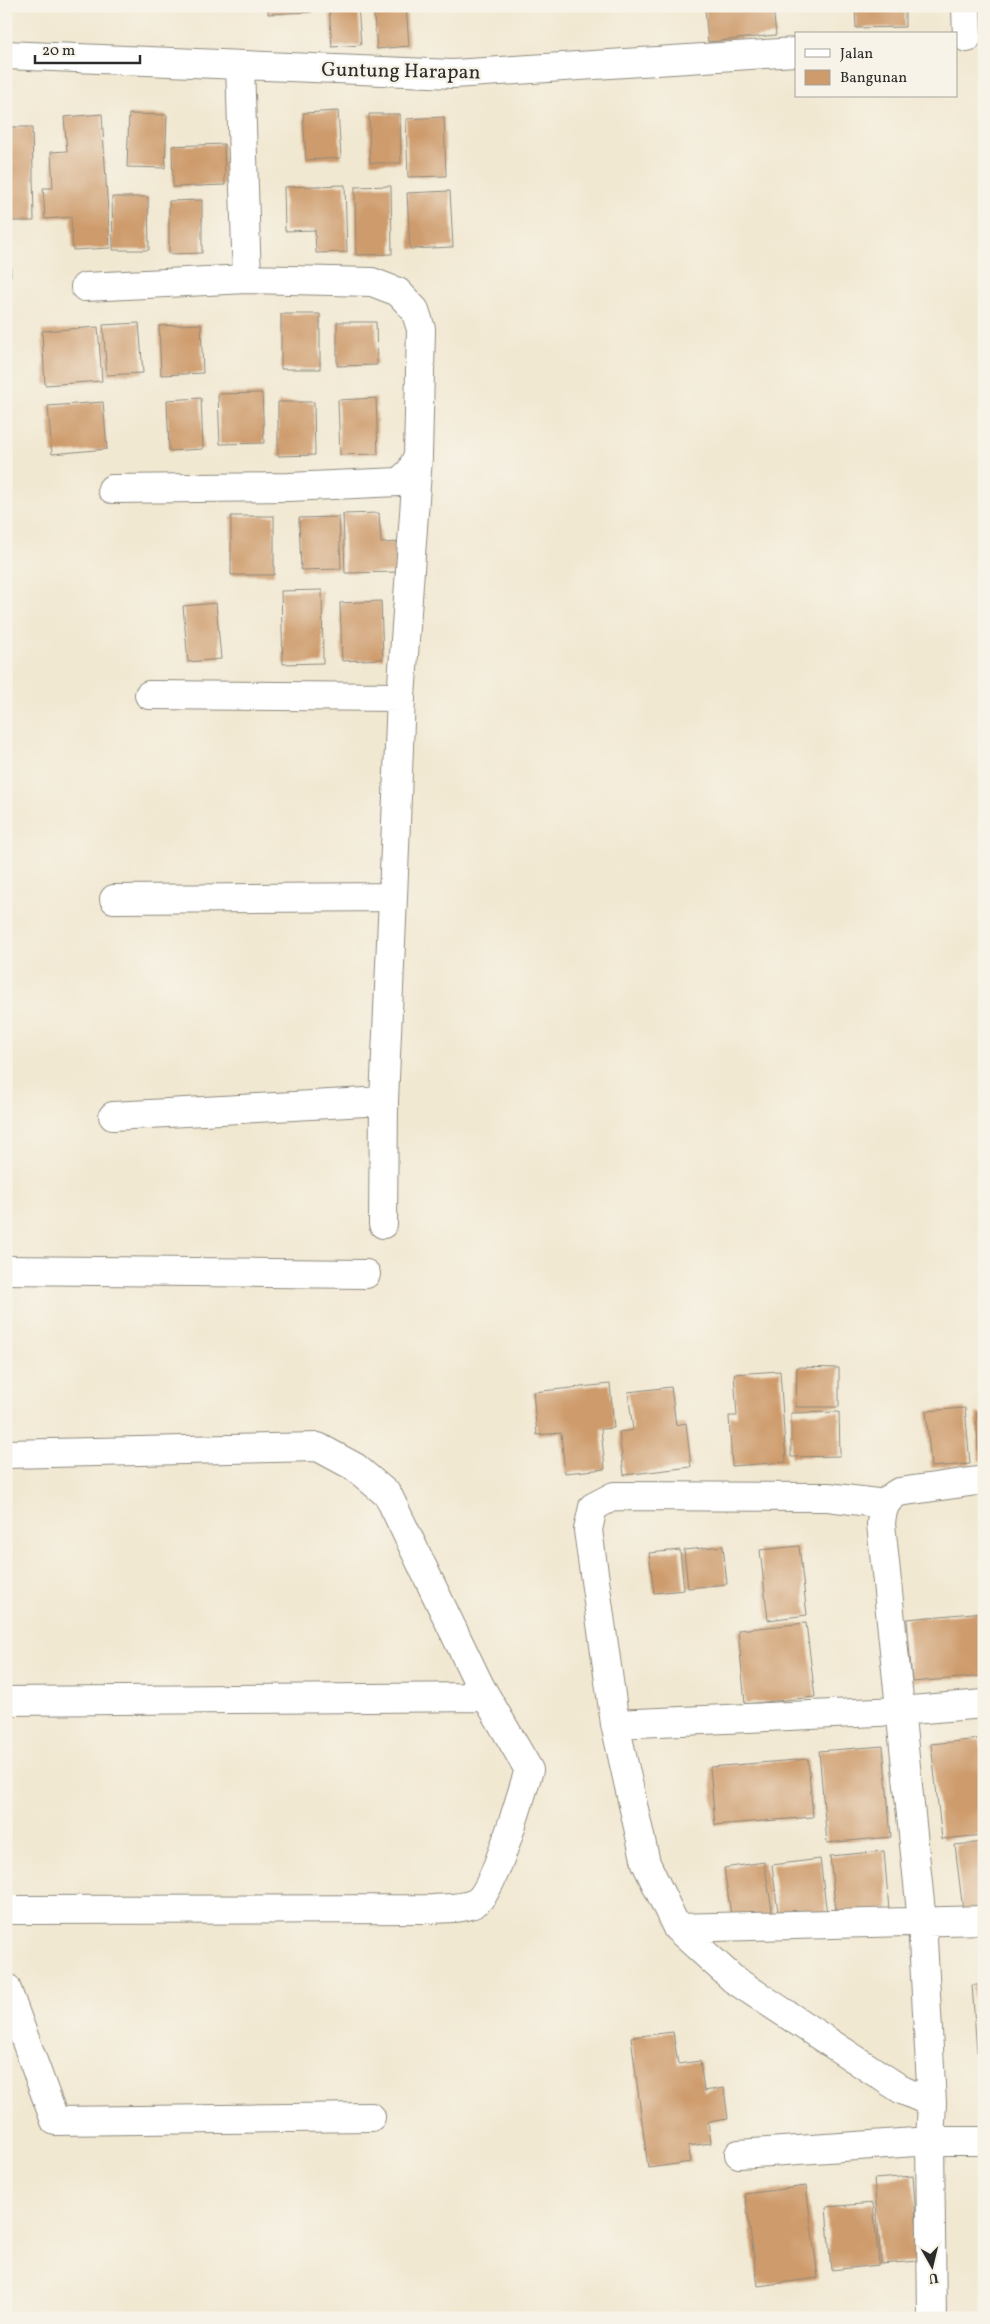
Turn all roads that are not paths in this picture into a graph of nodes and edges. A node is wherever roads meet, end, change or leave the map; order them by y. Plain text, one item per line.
1 (966, 6) edge
2 (969, 39) edge
3 (795, 52) edge
4 (6, 55) edge
5 (240, 65) junction
6 (248, 279) junction
7 (85, 288) dead end
8 (418, 455) junction
9 (112, 490) dead end
10 (149, 695) dead end
11 (401, 697) junction
12 (393, 897) junction
13 (114, 899) dead end
14 (384, 1100) junction
15 (113, 1116) dead end
16 (383, 1224) dead end
17 (6, 1270) edge
18 (366, 1274) dead end
19 (6, 1454) edge
20 (984, 1480) edge
21 (885, 1504) junction
22 (486, 1697) junction
23 (6, 1701) edge
24 (984, 1704) edge
25 (899, 1711) junction
26 (615, 1724) junction
27 (6, 1910) edge
28 (984, 1920) edge
29 (922, 1922) junction
30 (677, 1928) junction
31 (6, 1987) edge
32 (932, 2103) junction
33 (372, 2117) dead end
34 (984, 2141) edge
35 (930, 2142) junction
36 (739, 2154) dead end
37 (932, 2318) edge

1 - 2 street
3 - 5 street, Guntung Harapan
4 - 5 street, Guntung Harapan
5 - 6 street
6 - 7 street
6 - 8 street
8 - 9 street
8 - 11 street
10 - 11 street
11 - 12 street
12 - 13 street
12 - 14 street
14 - 15 street
14 - 16 street
17 - 18 street
19 - 22 street
20 - 21 street
21 - 25 street
21 - 26 street
22 - 23 street
22 - 27 street
24 - 25 street
25 - 26 street
25 - 29 street
26 - 30 street
28 - 29 street
29 - 30 street
29 - 32 street
30 - 32 street
31 - 33 street
32 - 35 street
34 - 35 street
35 - 36 street
35 - 37 street

